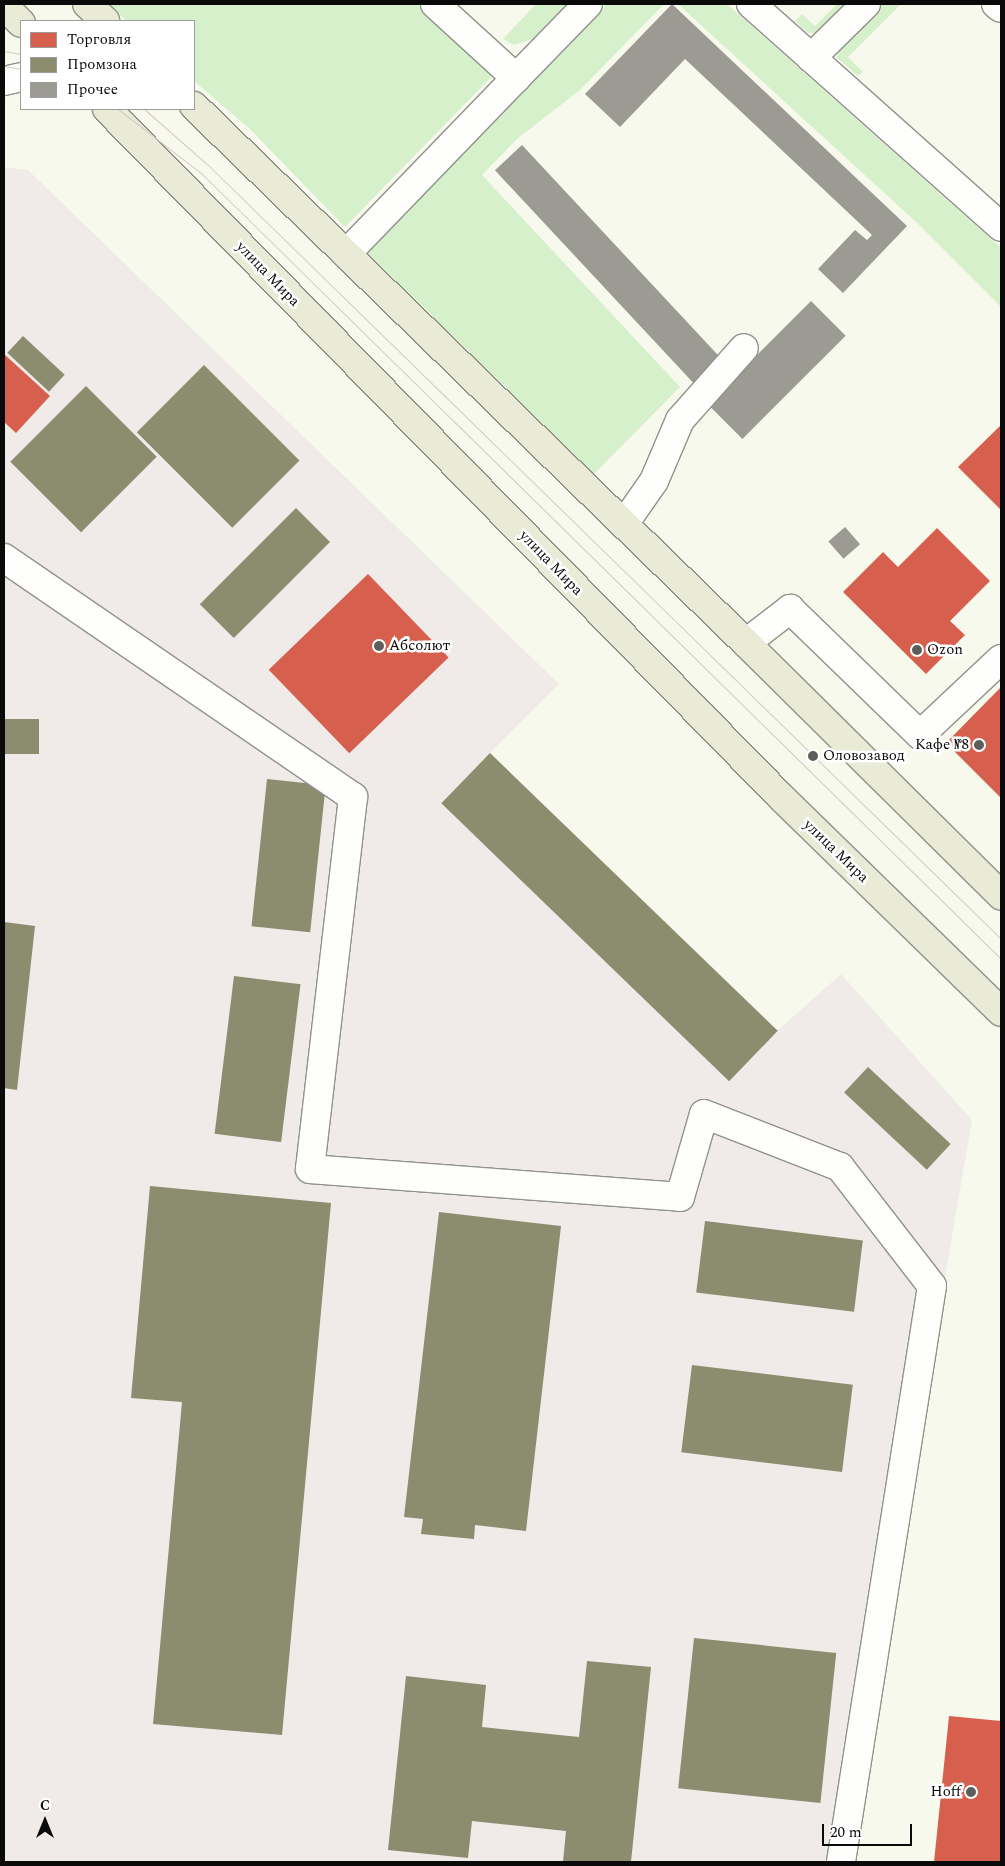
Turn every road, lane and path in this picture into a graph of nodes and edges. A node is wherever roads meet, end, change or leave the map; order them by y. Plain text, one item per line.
1 (435, 4) edge
2 (588, 4) edge
3 (751, 4) edge
4 (866, 4) edge
5 (996, 4) edge
6 (4, 6) edge
7 (1001, 8) edge
8 (20, 22) edge
9 (811, 58) junction
10 (20, 77) edge
11 (516, 78) junction
12 (4, 81) edge
13 (195, 107) edge
14 (108, 110) edge
15 (1001, 227) edge
16 (346, 254) junction
17 (744, 348) dead end
18 (624, 524) junction
19 (4, 558) edge
20 (746, 643) junction
21 (1001, 659) edge
22 (1001, 895) edge
23 (1001, 1012) edge
24 (841, 1862) edge

1 - 11 street
2 - 11 street
3 - 9 street
4 - 9 street
5 - 7 street
6 - 8 main road
9 - 15 street
10 - 12 street
11 - 16 street
13 - 16 main road
14 - 23 main road, улица Мира
16 - 18 main road
17 - 18 street
18 - 20 main road
19 - 24 street
20 - 21 street
20 - 22 main road

